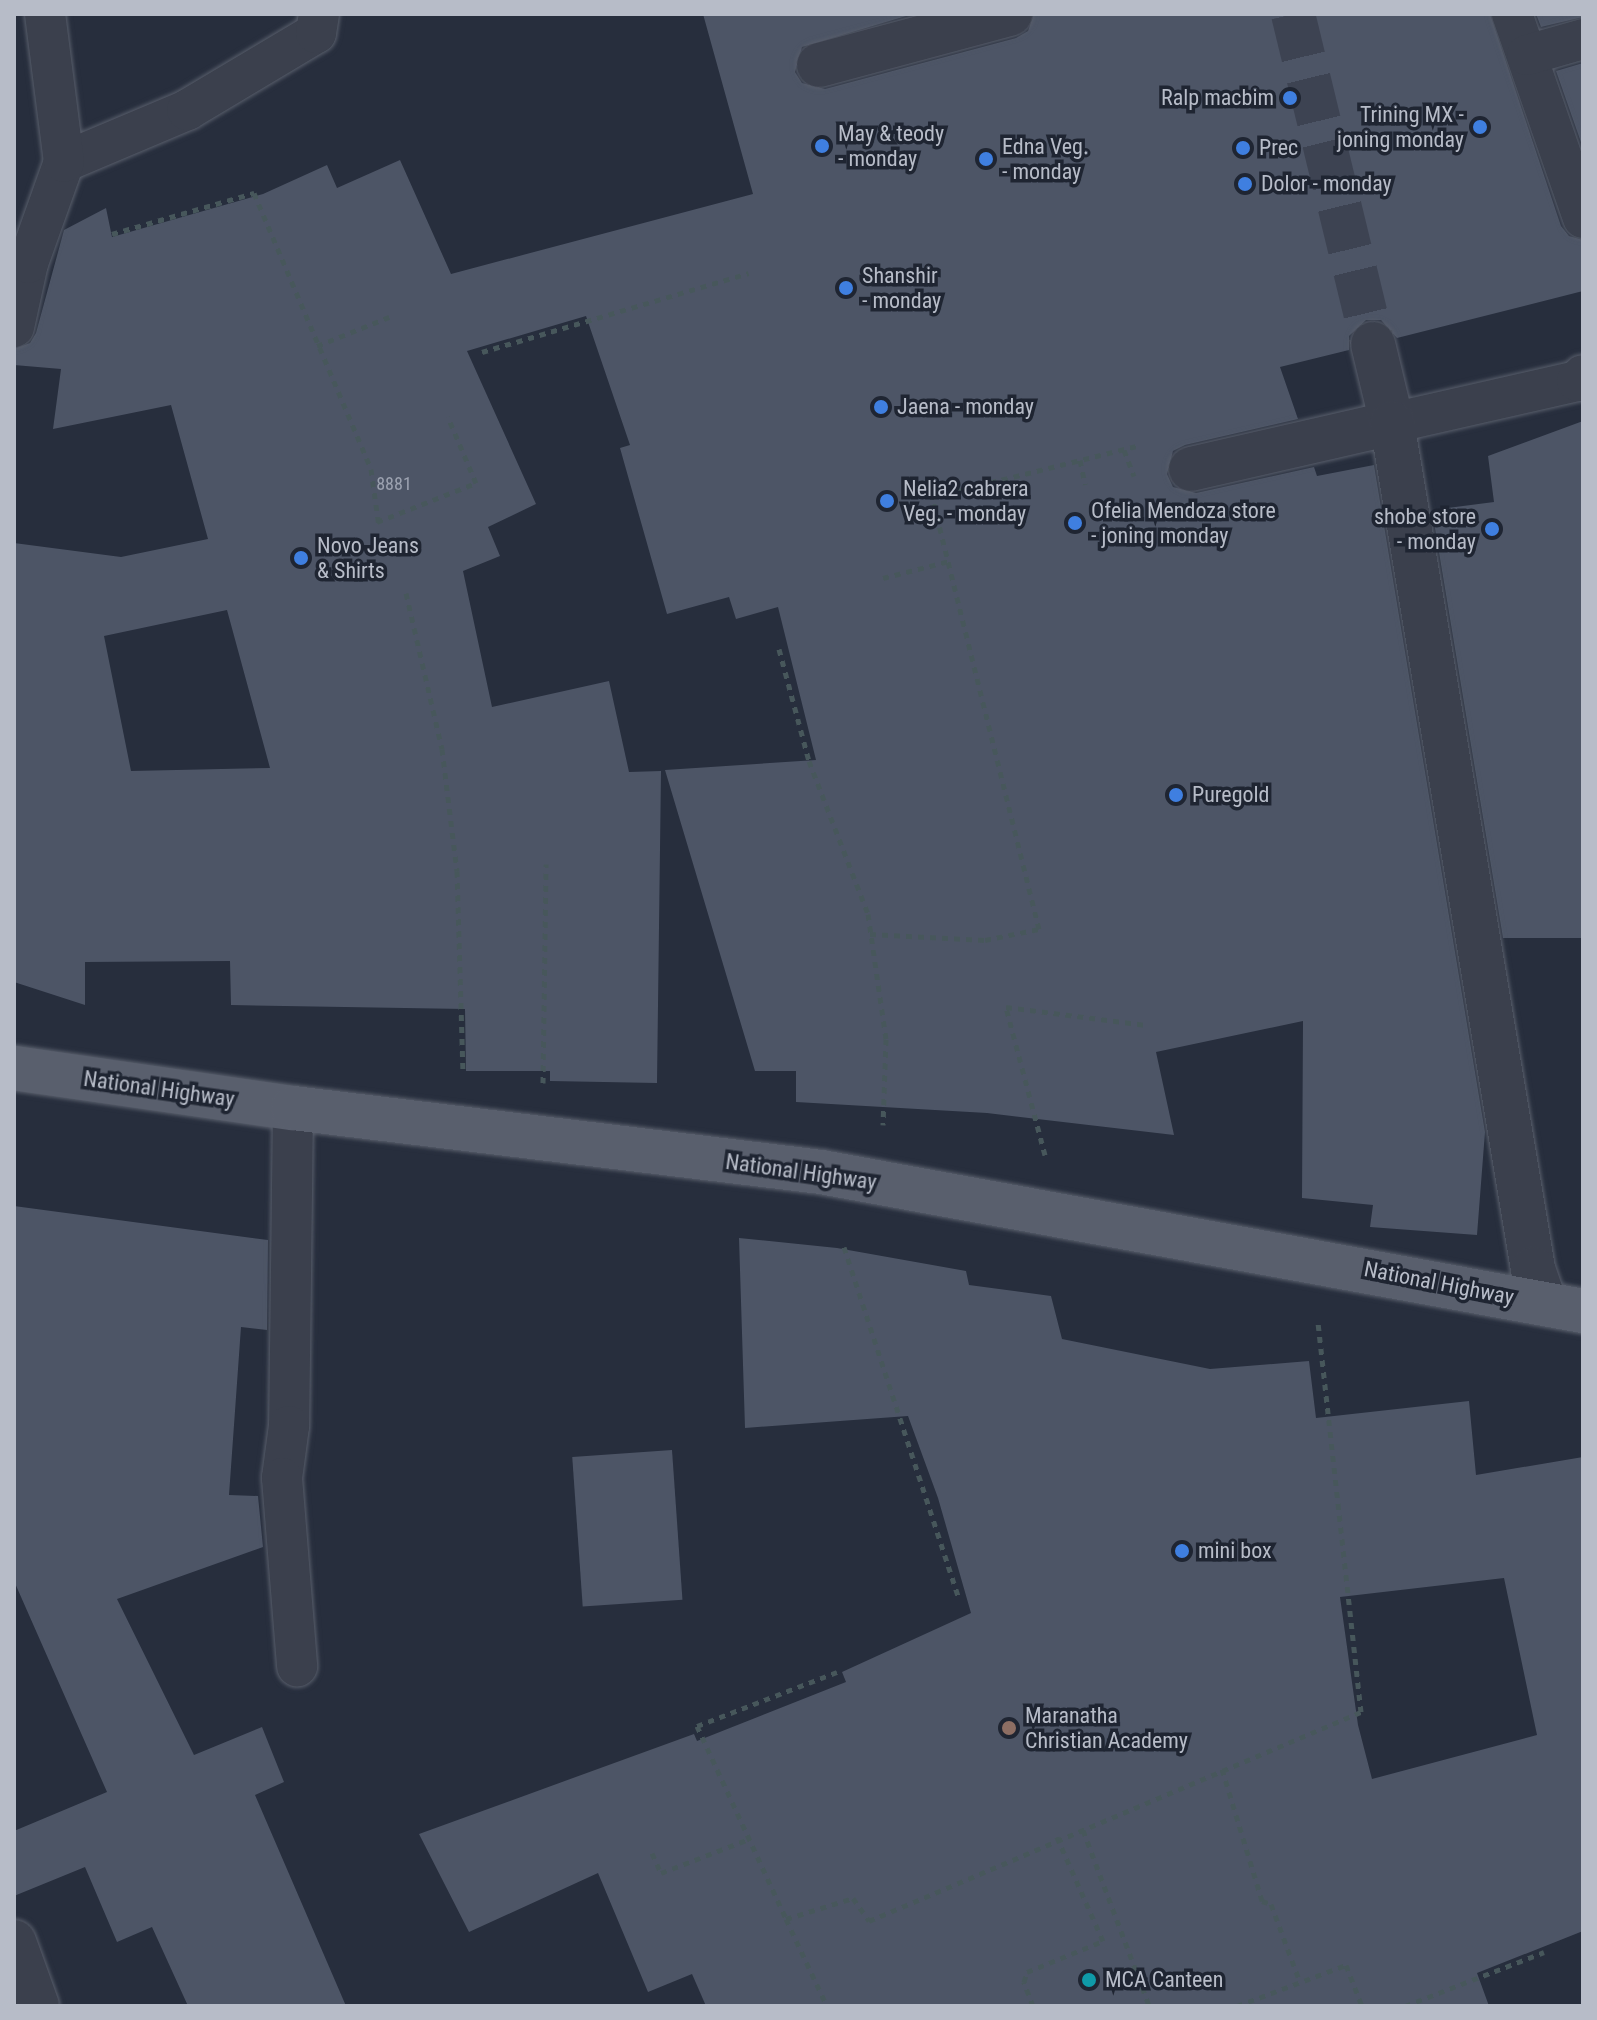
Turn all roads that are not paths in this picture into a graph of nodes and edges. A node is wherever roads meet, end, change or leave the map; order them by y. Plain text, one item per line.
1 (45, 14) edge
2 (319, 14) edge
3 (1010, 14) edge
4 (1512, 14) edge
5 (1583, 39) edge
6 (1527, 55) junction
7 (819, 65) dead end
8 (64, 162) junction
9 (1583, 218) edge
10 (14, 327) edge
11 (1373, 344) tunnel mouth
12 (1583, 375) edge
13 (1392, 423) junction
14 (1191, 469) road end
15 (14, 1068) edge
16 (293, 1108) junction
17 (1564, 1307) edge
18 (297, 1666) dead end
19 (14, 1942) edge
20 (37, 2006) edge

1 - 8 lane
2 - 8 lane
3 - 7 street
4 - 6 lane
5 - 6 lane
6 - 9 lane
8 - 10 lane
11 - 13 street
12 - 13 lane
13 - 14 street
13 - 17 street
15 - 16 main road, National Highway
16 - 17 main road, National Highway
16 - 18 lane
19 - 20 street

